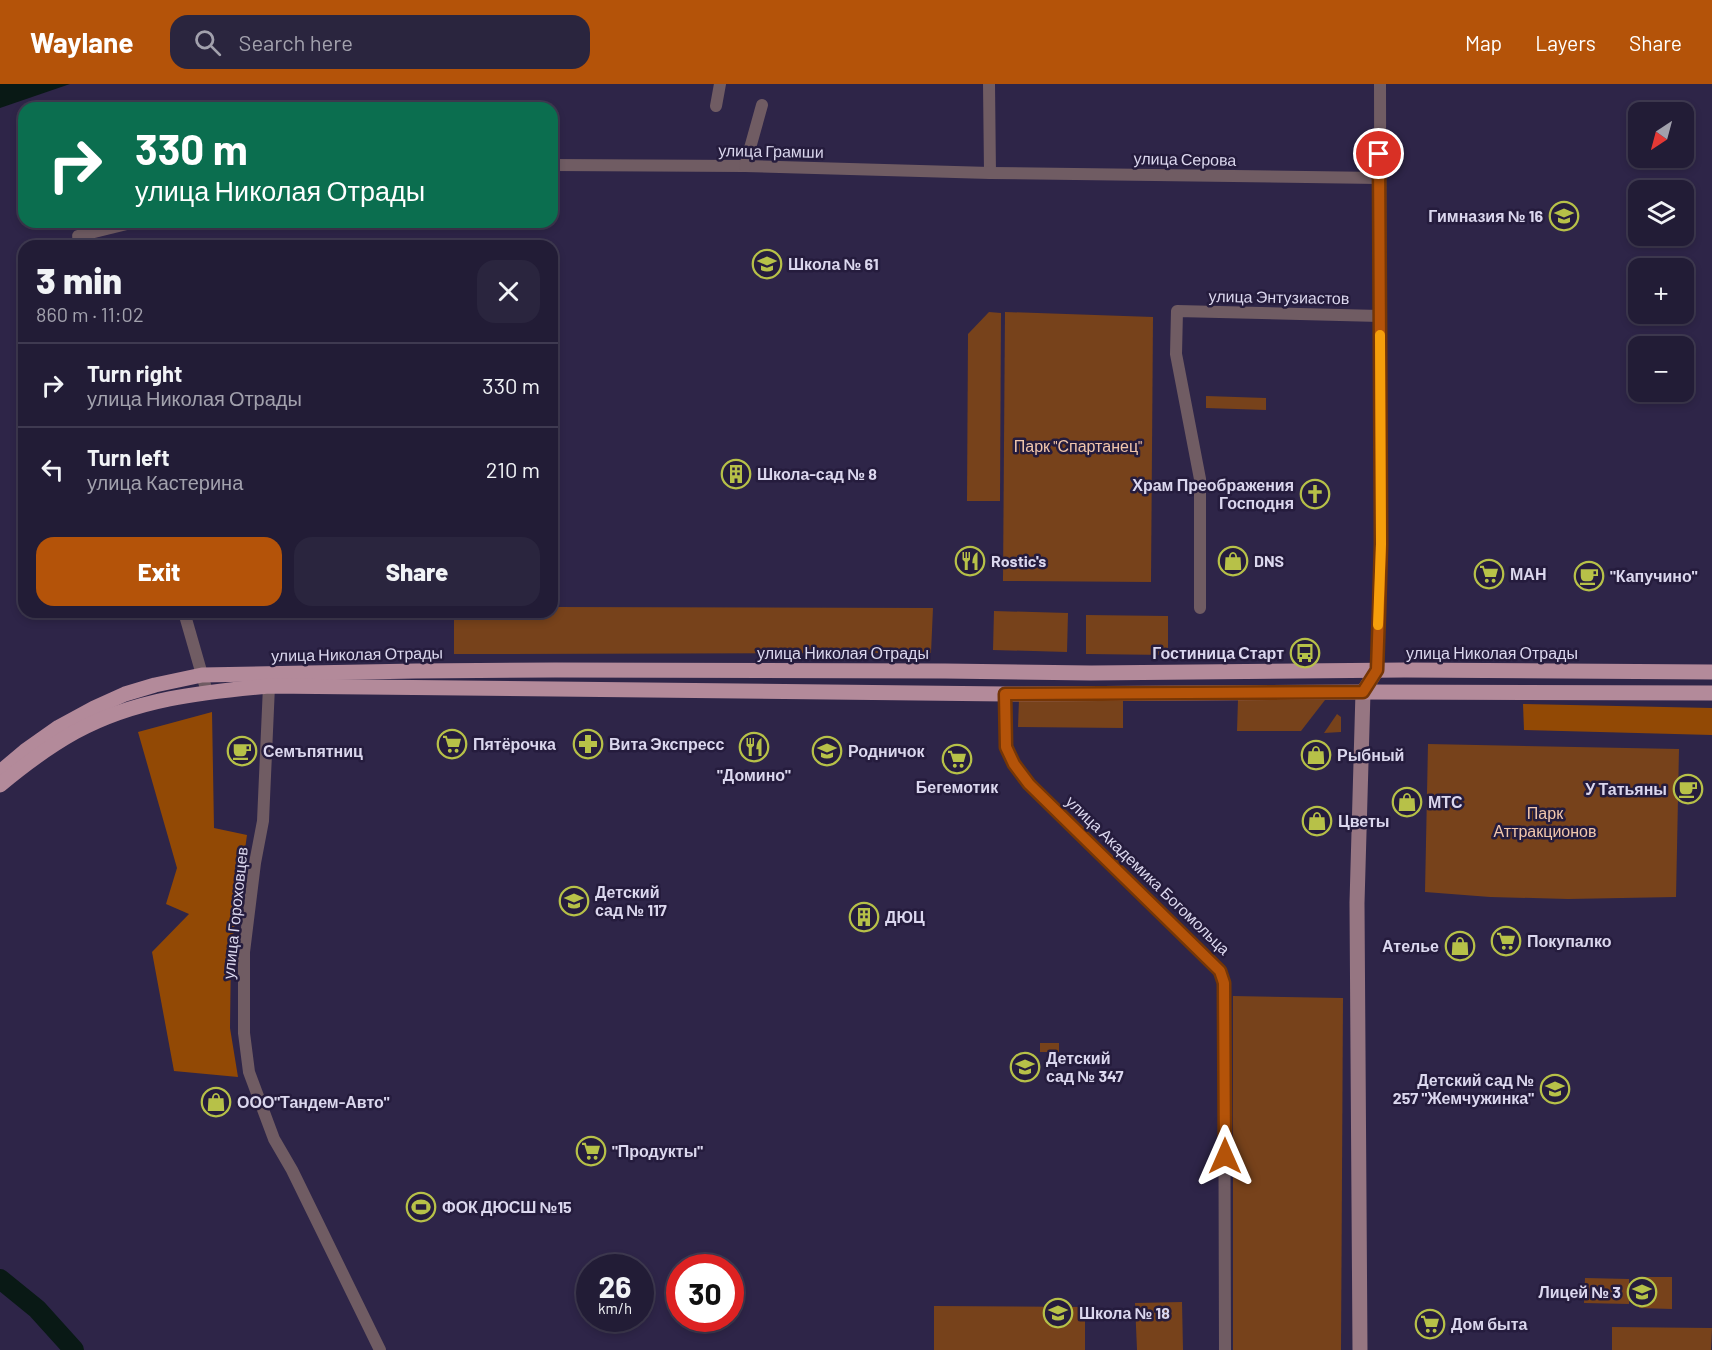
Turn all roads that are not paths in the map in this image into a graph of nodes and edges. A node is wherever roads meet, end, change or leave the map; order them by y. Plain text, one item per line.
1 (720, 84) edge
2 (989, 84) edge
3 (1380, 84) edge
4 (762, 105) dead end
5 (717, 106) dead end
6 (558, 165) edge
7 (746, 166) junction
8 (990, 172) junction
9 (1379, 178) junction
10 (111, 228) edge
11 (79, 240) edge
12 (1380, 316) junction
13 (1200, 608) dead end
14 (186, 618) edge
15 (1377, 670) junction
16 (1712, 672) edge
17 (202, 675) junction
18 (269, 686) junction
19 (207, 692) junction
20 (1363, 692) junction
21 (1712, 693) edge
22 (1005, 694) junction
23 (0, 771) edge
24 (0, 785) edge
25 (380, 1350) edge
26 (1225, 1350) edge
27 (1360, 1350) edge

1 - 5 street
2 - 8 street
3 - 9 street
4 - 7 street
6 - 7 street, улица Грамши
7 - 8 street, улица Грамши
8 - 9 street, улица Серова
9 - 12 street
10 - 11 street
12 - 13 street, улица Энтузиастов
12 - 15 street
14 - 17 street
15 - 16 main road, улица Николая Отрады
15 - 17 main road, улица Николая Отрады
15 - 20 street
17 - 19 street
17 - 23 main road, улица Николая Отрады
18 - 19 main road, улица Николая Отрады
18 - 22 main road, улица Николая Отрады
18 - 25 street, улица Гороховцев
19 - 24 main road, улица Николая Отрады
20 - 21 main road, улица Николая Отрады
20 - 22 main road, улица Николая Отрады
20 - 27 street
22 - 26 street, улица Академика Богомольца

